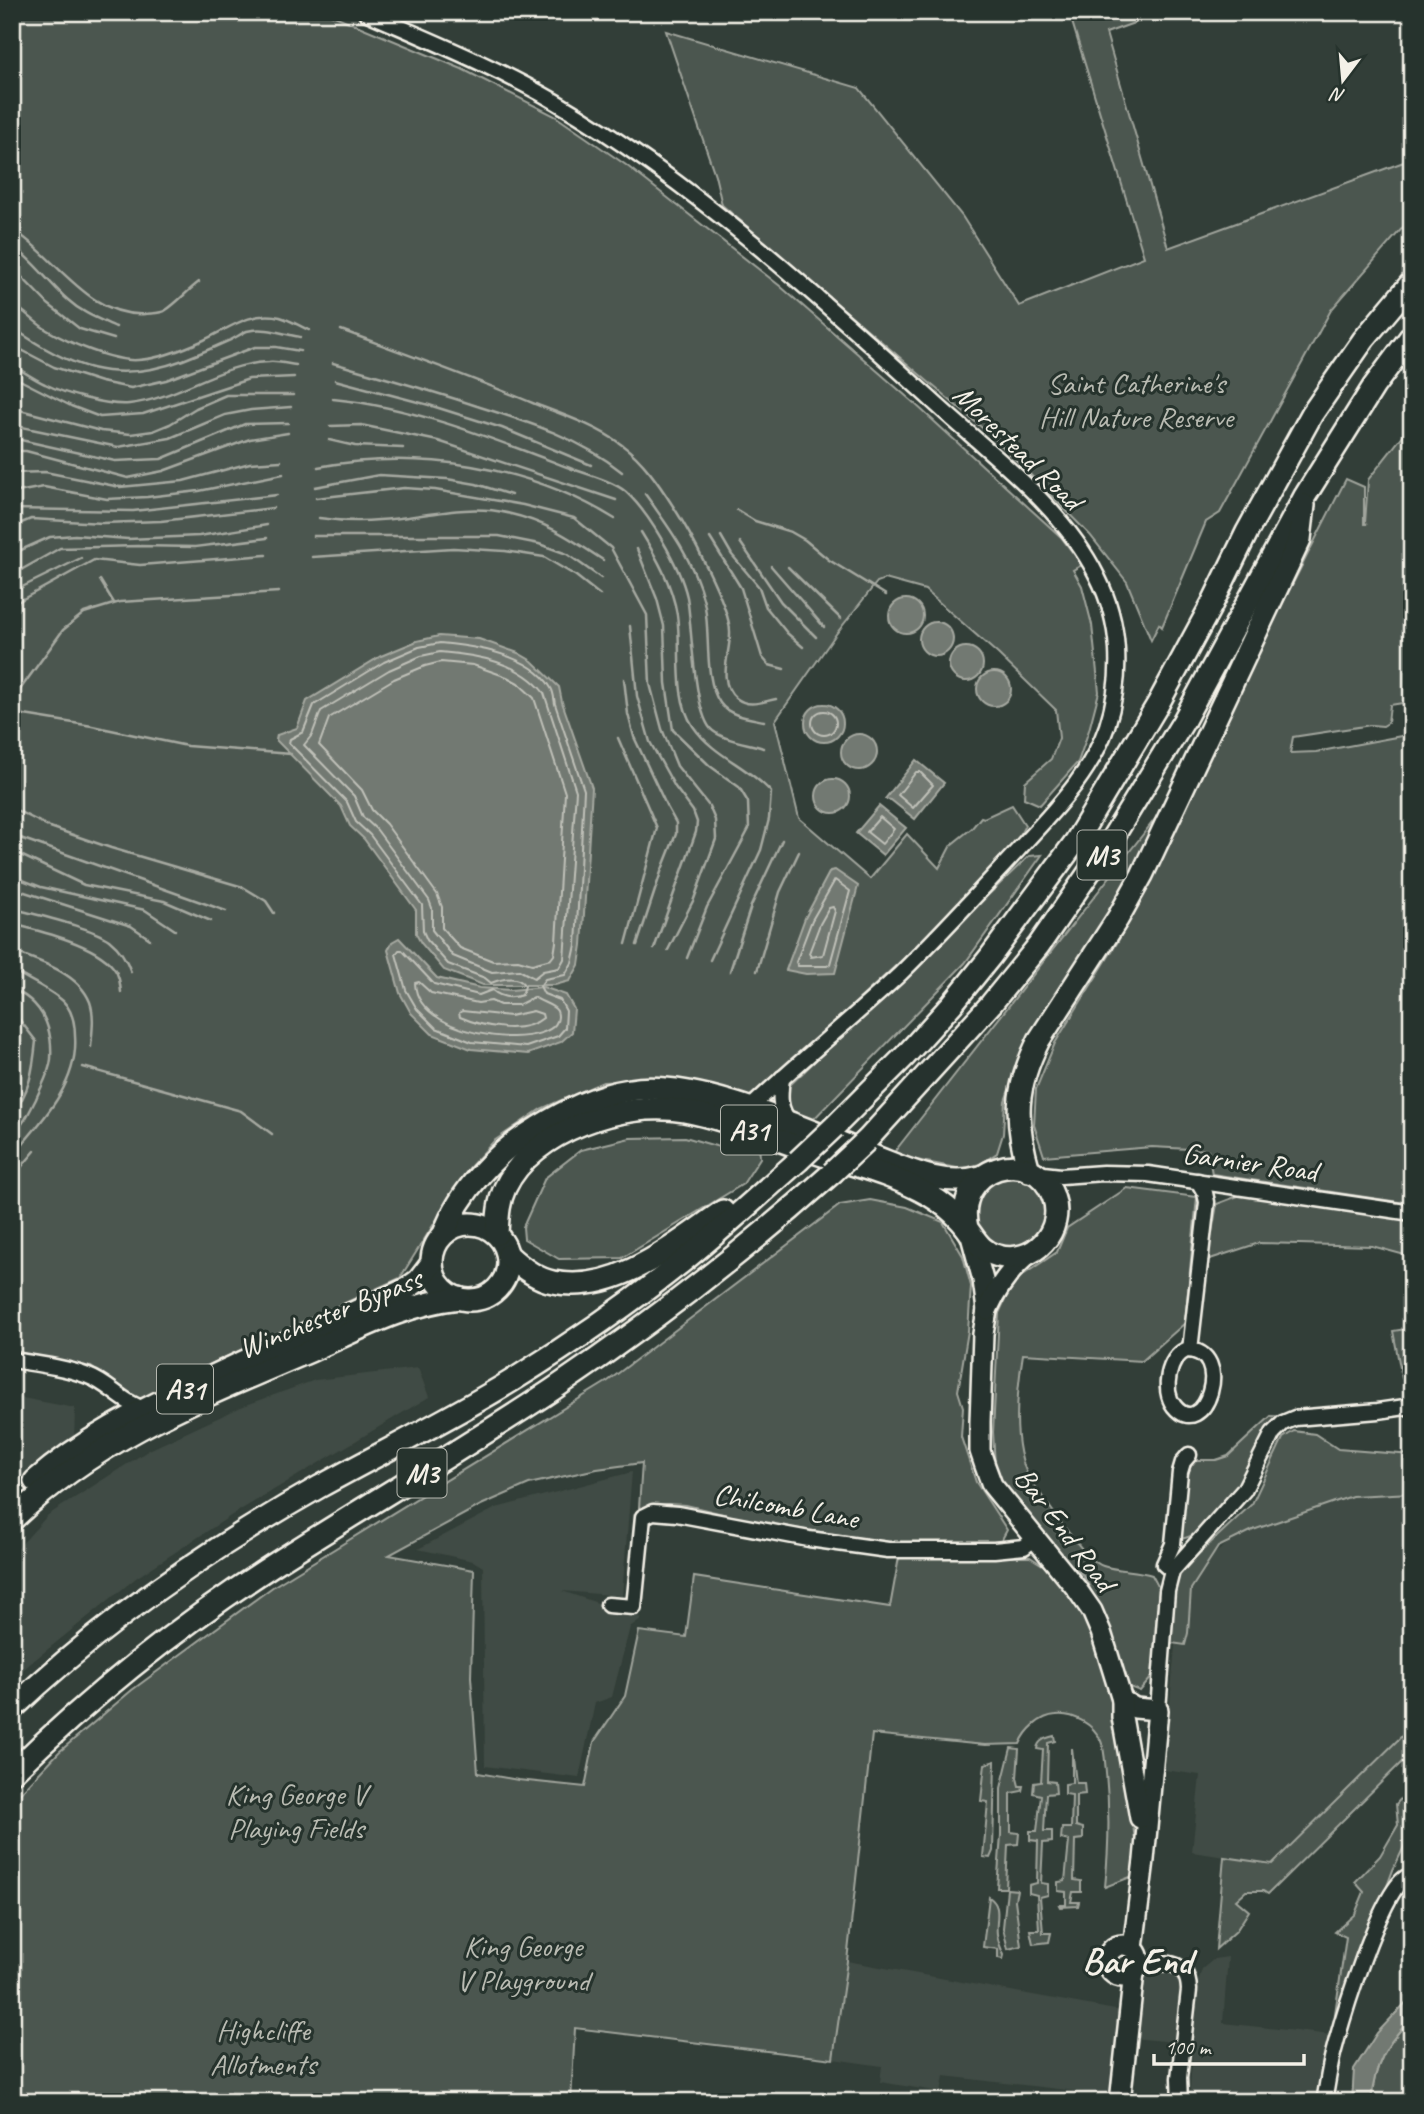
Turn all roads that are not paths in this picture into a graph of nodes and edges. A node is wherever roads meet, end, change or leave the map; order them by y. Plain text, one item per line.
1 (365, 12) edge
2 (1412, 282) edge
3 (1412, 335) edge
4 (1306, 496) junction
5 (782, 1078) junction
6 (749, 1109) junction
7 (792, 1125) junction
8 (797, 1161) junction
9 (1031, 1172) junction
10 (1079, 1176) junction
11 (981, 1177) junction
12 (1198, 1181) junction
13 (1055, 1205) junction
14 (1412, 1213) edge
15 (969, 1232) junction
16 (444, 1234) junction
17 (496, 1234) junction
18 (508, 1255) junction
19 (1027, 1255) junction
20 (432, 1263) junction
21 (459, 1298) junction
22 (987, 1310) junction
23 (1190, 1350) dead end
24 (12, 1360) edge
25 (112, 1390) junction
26 (1412, 1406) edge
27 (145, 1409) junction
28 (117, 1423) junction
29 (1189, 1455) dead end
30 (12, 1500) edge
31 (12, 1520) edge
32 (1034, 1539) junction
33 (1168, 1567) junction
34 (608, 1605) dead end
35 (1122, 1700) junction
36 (12, 1709) edge
37 (1158, 1710) junction
38 (12, 1773) edge
39 (1146, 1835) junction
40 (1407, 1877) dead end
41 (1141, 1882) junction
42 (1137, 1964) junction
43 (1120, 2102) edge
44 (1180, 2102) edge
45 (1324, 2102) edge

1 - 5 street, Morestead Road
2 - 8 highway, M3, bridge
3 - 4 highway, M3
4 - 9 highway, M3
4 - 38 highway, M3, bridge
5 - 6 street, Morestead Road
5 - 7 street
6 - 7 highway, A31
6 - 16 highway, A31
7 - 11 highway, A31
8 - 18 highway, M3
8 - 36 highway, M3
9 - 10 street, Garnier Road
9 - 11 highway
9 - 13 highway
10 - 12 street, Garnier Road
10 - 13 street
11 - 15 highway
12 - 14 street, Garnier Road
12 - 23 street
13 - 19 highway
15 - 17 highway, A31
15 - 19 highway
15 - 22 main road, Bar End Road
16 - 17 highway
16 - 20 highway
17 - 18 highway
18 - 21 highway
19 - 22 main road, Bar End Road
20 - 21 highway
20 - 27 highway, Winchester Bypass / A31
21 - 31 highway, Winchester Bypass / A31
22 - 32 main road, Bar End Road
24 - 25 street
25 - 27 street
25 - 28 street
26 - 33 street
27 - 28 highway, Winchester Bypass / A31
28 - 30 highway, Winchester Bypass / A31
29 - 33 street
32 - 34 street, Chilcomb Lane
32 - 35 main road, Bar End Road
33 - 37 street
35 - 37 main road
35 - 39 main road, Bar End Road
37 - 39 main road
39 - 41 main road
40 - 45 street
41 - 42 main road
41 - 42 main road
42 - 43 main road
42 - 44 street

